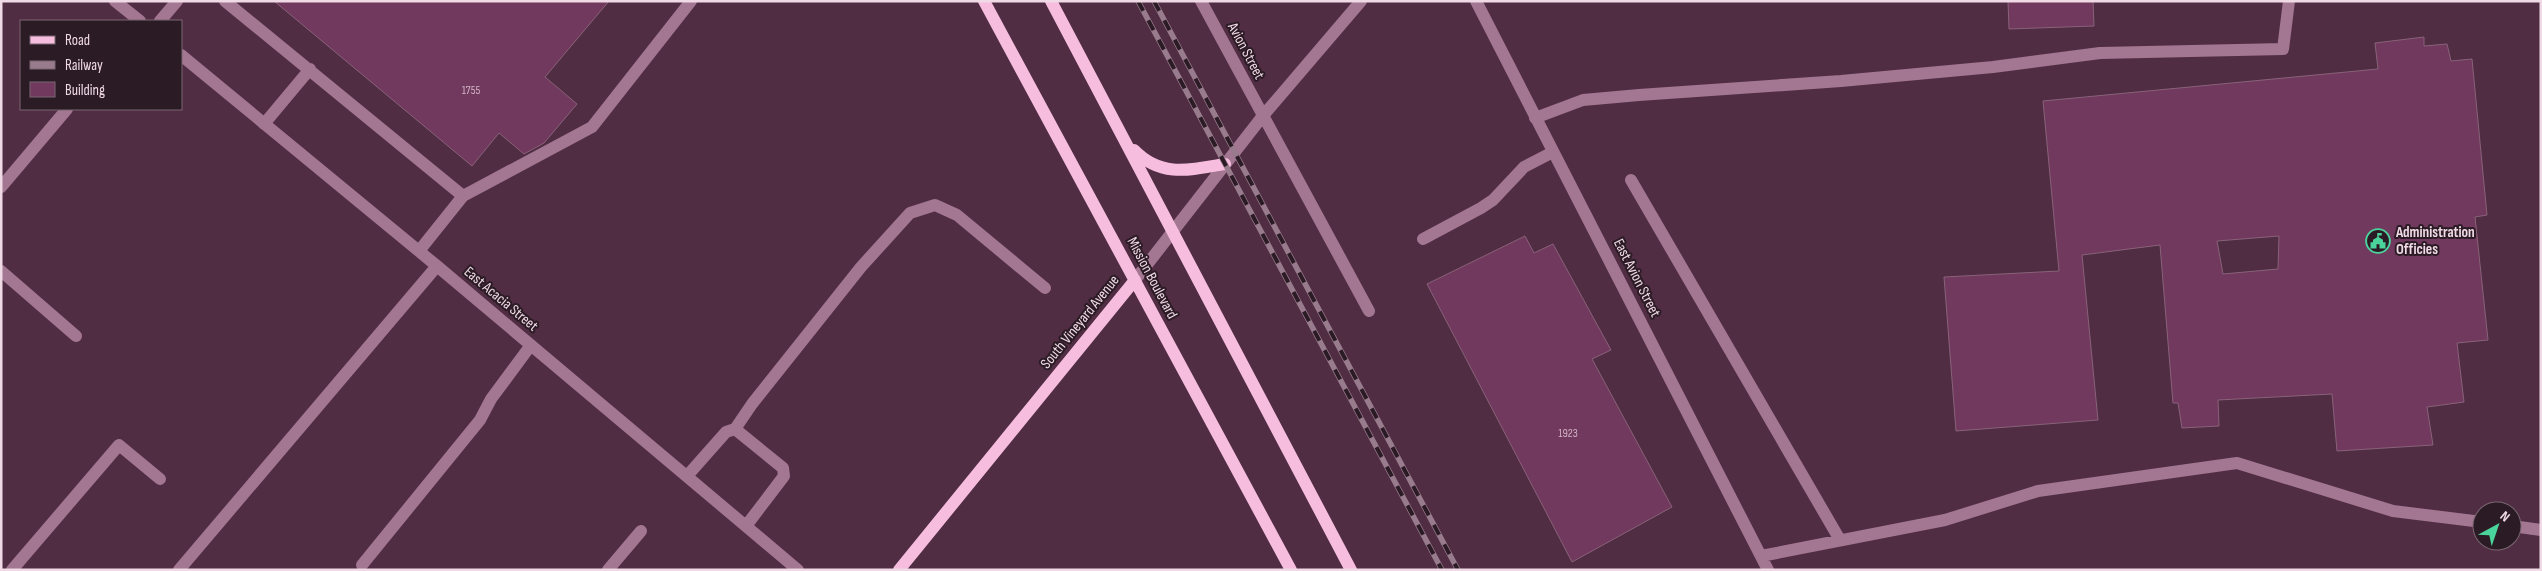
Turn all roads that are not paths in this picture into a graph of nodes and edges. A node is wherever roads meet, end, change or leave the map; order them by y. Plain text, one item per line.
1 (115, 1) edge
2 (177, 1) edge
3 (225, 1) edge
4 (691, 1) edge
5 (984, 1) edge
6 (1051, 1) edge
7 (1201, 1) edge
8 (1361, 1) edge
9 (1476, 1) edge
10 (2289, 1) edge
11 (139, 20) edge
12 (161, 20) edge
13 (182, 56) edge
14 (310, 69) junction
15 (66, 110) edge
16 (1262, 117) junction
17 (1535, 118) junction
18 (264, 124) junction
19 (1126, 142) junction
20 (1553, 152) junction
21 (1225, 164) junction
22 (1632, 180) dead end
23 (1, 187) edge
24 (463, 196) junction
25 (1173, 230) junction
26 (1423, 239) dead end
27 (419, 252) junction
28 (437, 266) junction
29 (1, 271) edge
30 (1135, 280) junction
31 (1045, 288) dead end
32 (1368, 312) dead end
33 (76, 336) dead end
34 (531, 345) junction
35 (735, 429) junction
36 (687, 476) junction
37 (160, 479) dead end
38 (2472, 521) edge
39 (746, 526) junction
40 (2522, 527) edge
41 (2541, 530) edge
42 (641, 531) dead end
43 (1840, 540) junction
44 (1761, 556) junction
45 (362, 565) dead end
46 (12, 570) edge
47 (179, 570) edge
48 (608, 570) edge
49 (798, 570) edge
50 (900, 570) edge
51 (1291, 570) edge
52 (1351, 570) edge
53 (1768, 570) edge

1 - 11 street
2 - 12 street
3 - 14 street
4 - 24 street
5 - 30 main road, Mission Boulevard
6 - 19 main road
7 - 16 street, Avion Street
8 - 16 street, South Vineyard Avenue
9 - 17 street, East Avion Street
10 - 17 street
13 - 18 street, East Acacia Street
14 - 18 street
14 - 24 street
15 - 23 street
16 - 21 street, South Vineyard Avenue
16 - 32 street, Avion Street
17 - 20 street, East Avion Street
18 - 27 street, East Acacia Street
19 - 21 main road
19 - 25 main road
20 - 26 street
20 - 44 street, East Avion Street
21 - 25 street, South Vineyard Avenue
22 - 43 street
24 - 27 street
25 - 30 street, South Vineyard Avenue
25 - 52 main road
27 - 28 street, East Acacia Street
28 - 34 street, East Acacia Street
28 - 47 street
29 - 33 street
30 - 50 main road, South Vineyard Avenue
30 - 51 main road, Mission Boulevard
31 - 35 street
34 - 36 street, East Acacia Street
34 - 45 street
35 - 36 street
35 - 39 street
36 - 39 street, East Acacia Street
37 - 46 street
38 - 43 street
39 - 49 street, East Acacia Street
40 - 41 street
42 - 48 street
43 - 44 street
44 - 53 street, East Avion Street

